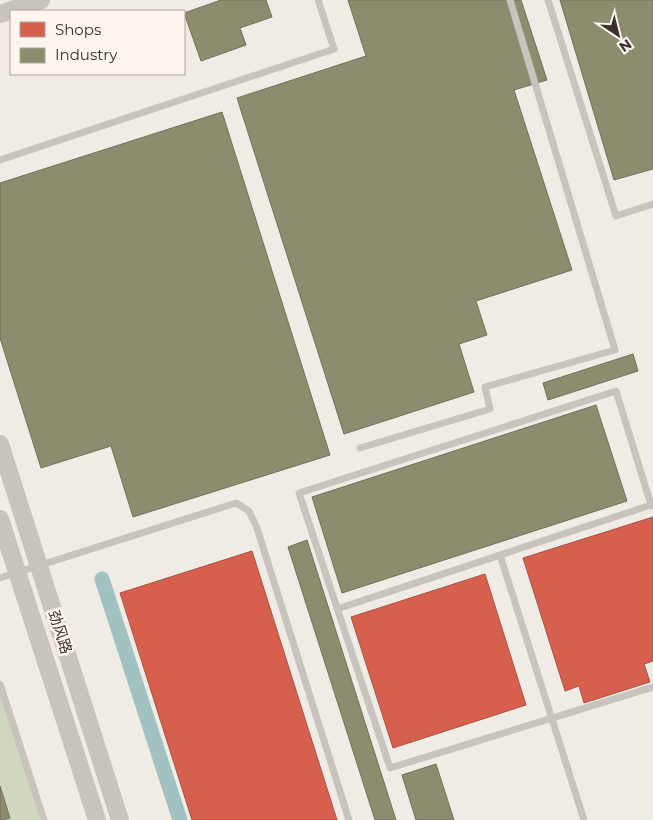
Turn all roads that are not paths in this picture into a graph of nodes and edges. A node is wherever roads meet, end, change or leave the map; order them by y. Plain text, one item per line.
1 (41, 0) edge
2 (318, 0) edge
3 (510, 0) edge
4 (548, 0) edge
5 (12, 10) edge
6 (0, 160) edge
7 (653, 204) edge
8 (0, 444) edge
9 (360, 448) dead end
10 (652, 505) edge
11 (0, 519) edge
12 (500, 555) junction
13 (39, 566) junction
14 (8, 575) edge
15 (338, 609) junction
16 (0, 684) edge
17 (653, 687) edge
18 (552, 718) junction
19 (44, 820) edge
20 (97, 820) edge
21 (120, 820) edge
22 (349, 820) edge
23 (584, 820) edge

1 - 5 street
2 - 6 lane
3 - 9 lane
4 - 7 lane
8 - 13 street, 劲风路
10 - 12 lane
10 - 15 lane
11 - 14 street, 劲风路
12 - 15 lane
12 - 18 lane
13 - 14 lane
13 - 21 street, 劲风路
13 - 22 lane
14 - 20 street, 劲风路
15 - 18 lane
16 - 19 lane
17 - 18 lane
18 - 23 lane

